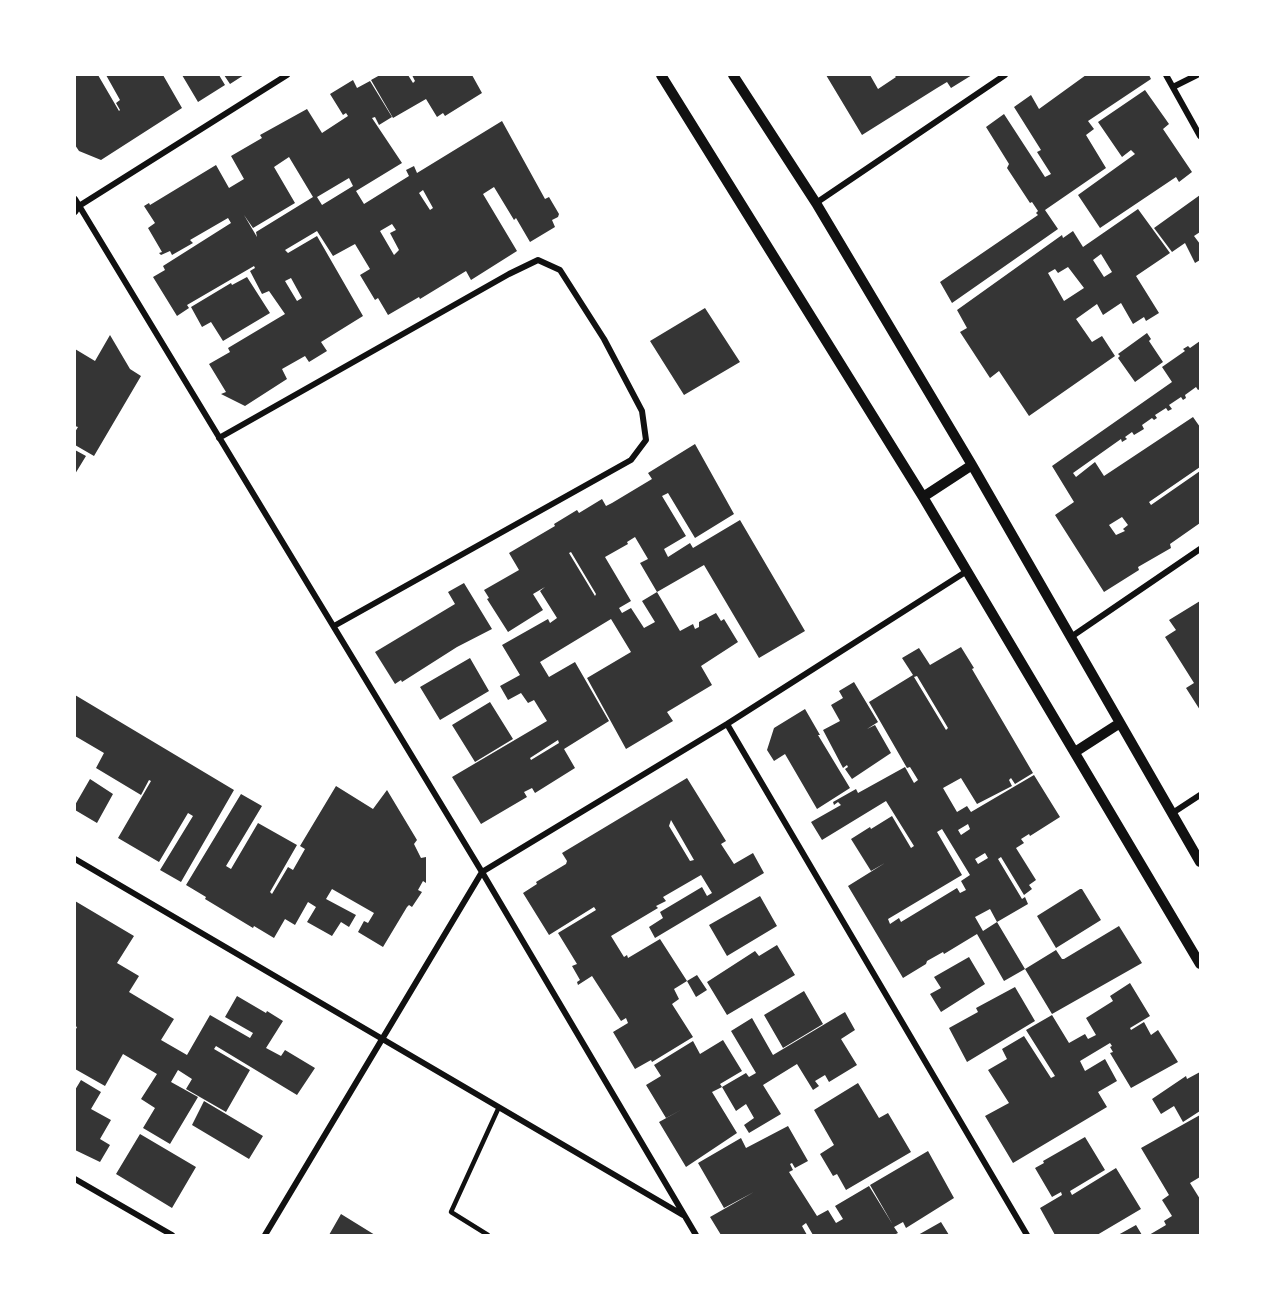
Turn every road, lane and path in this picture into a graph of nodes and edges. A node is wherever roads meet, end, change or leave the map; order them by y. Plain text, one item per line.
1 (287, 75) edge
2 (661, 75) edge
3 (733, 75) edge
4 (1005, 75) edge
5 (1166, 75) edge
6 (1197, 75) edge
7 (1173, 87) junction
8 (1200, 135) edge
9 (75, 199) edge
10 (816, 203) junction
11 (79, 206) junction
12 (75, 212) edge
13 (219, 438) junction
14 (972, 465) junction
15 (923, 497) junction
16 (1200, 549) edge
17 (967, 571) junction
18 (334, 626) junction
19 (1071, 637) junction
20 (1120, 723) junction
21 (727, 724) junction
22 (1075, 752) junction
23 (1200, 795) edge
24 (1172, 814) junction
25 (75, 859) edge
26 (1200, 862) edge
27 (482, 872) junction
28 (1200, 964) edge
29 (384, 1040) junction
30 (499, 1107) junction
31 (75, 1179) edge
32 (684, 1215) junction
33 (171, 1235) edge
34 (265, 1235) edge
35 (488, 1235) edge
36 (696, 1235) edge
37 (1027, 1235) edge

1 - 11 street
2 - 15 street
3 - 10 street
4 - 10 street
5 - 7 street
6 - 7 street
7 - 8 street
9 - 11 street
10 - 14 street
11 - 12 street
11 - 13 street
13 - 18 street
13 - 18 street
14 - 15 street
14 - 19 street
15 - 17 street
16 - 19 street
17 - 21 street
17 - 22 street
18 - 27 street
19 - 20 street
20 - 22 street
20 - 24 street
21 - 27 street
21 - 37 street
22 - 28 street
23 - 24 street
24 - 26 street
25 - 29 street
27 - 29 street
27 - 32 street
29 - 30 street
29 - 34 street
30 - 32 street
30 - 35 lane
31 - 33 street
32 - 36 street

